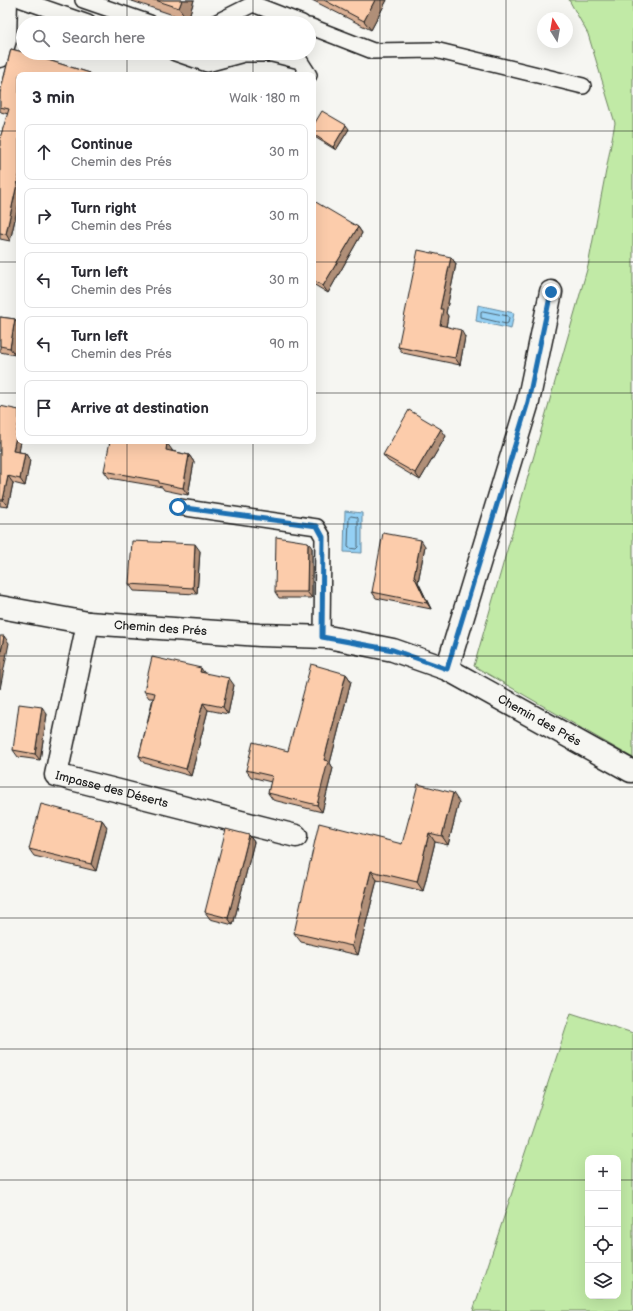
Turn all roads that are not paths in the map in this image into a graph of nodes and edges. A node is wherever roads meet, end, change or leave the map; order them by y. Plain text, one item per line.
1 (6, 0) edge
2 (22, 0) edge
3 (82, 0) edge
4 (68, 16) edge
5 (129, 16) edge
6 (229, 16) edge
7 (284, 16) edge
8 (316, 29) edge
9 (0, 56) edge
10 (195, 60) edge
11 (222, 60) edge
12 (296, 60) edge
13 (307, 72) edge
14 (583, 86) dead end
15 (551, 292) dead end
16 (178, 507) dead end
17 (0, 606) edge
18 (88, 623) junction
19 (322, 637) junction
20 (447, 669) junction
21 (631, 771) dead end
22 (296, 836) dead end

1 - 9 street
2 - 4 lane
3 - 5 lane
6 - 7 lane
8 - 14 lane
10 - 11 lane
12 - 13 lane
15 - 20 street
16 - 19 lane
17 - 18 street, Chemin des Prés
18 - 19 street, Chemin des Prés
18 - 22 street, Impasse des Déserts
19 - 20 street, Chemin des Prés
20 - 21 street, Chemin des Prés

